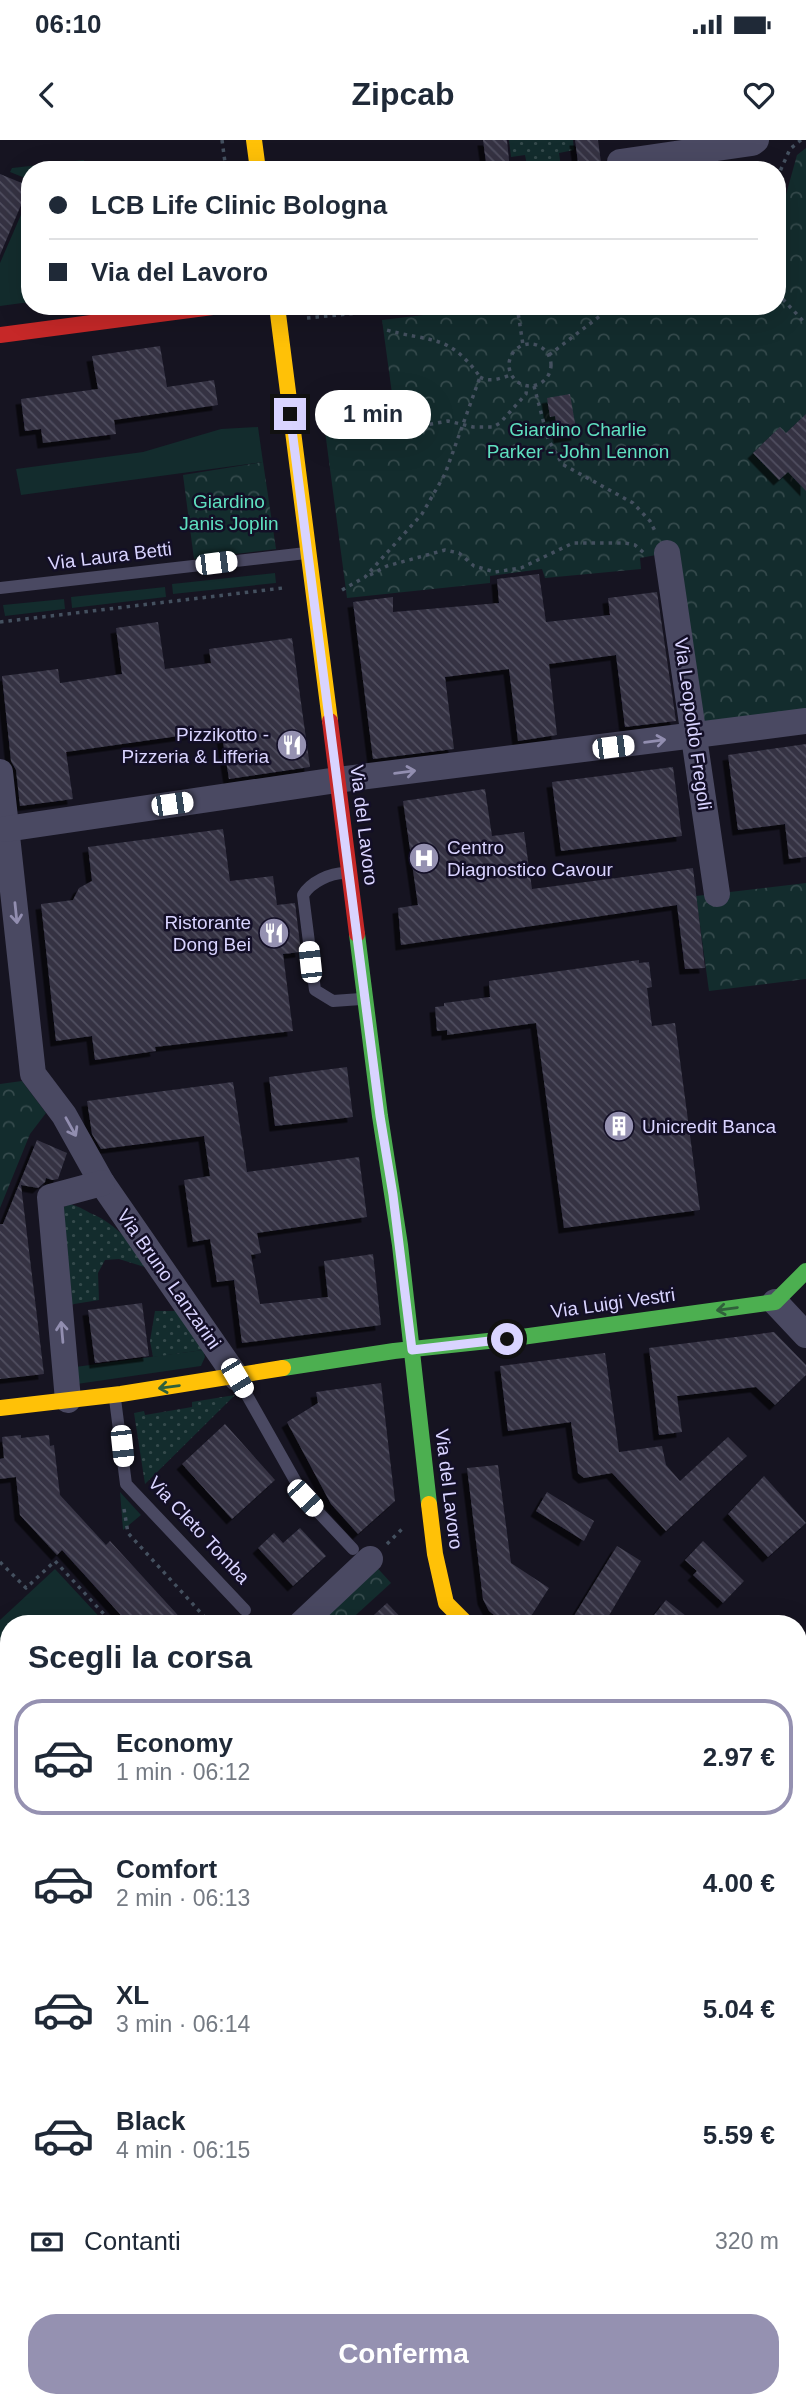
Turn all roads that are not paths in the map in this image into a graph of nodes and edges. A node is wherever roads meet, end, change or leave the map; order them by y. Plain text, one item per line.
1 (254, 140) edge
2 (756, 140) edge
3 (620, 157) edge
4 (257, 161) edge
5 (152, 315) edge
6 (277, 315) edge
7 (0, 335) edge
8 (308, 552) junction
9 (658, 555) road end
10 (0, 588) edge
11 (806, 721) edge
12 (695, 737) junction
13 (0, 772) edge
14 (337, 780) junction
15 (6, 829) junction
16 (349, 873) junction
17 (718, 894) dead end
18 (365, 998) junction
19 (102, 1183) junction
20 (806, 1271) edge
21 (775, 1302) junction
22 (806, 1335) edge
23 (412, 1350) junction
24 (237, 1378) junction
25 (115, 1395) junction
26 (68, 1401) junction
27 (0, 1408) edge
28 (361, 1554) joint
29 (245, 1610) dead end
30 (309, 1615) edge
31 (458, 1615) edge

1 - 4 street
2 - 3 street
5 - 7 street
6 - 8 street, Via del Lavoro
8 - 10 lane, Via Laura Betti
8 - 14 street, Via del Lavoro
9 - 12 street, Via Leopoldo Fregoli
11 - 12 street
14 -> 12 street
12 - 17 street, Via Leopoldo Fregoli
13 - 15 street, Via Bruno Lanzarini
14 - 15 street
14 - 16 street, Via del Lavoro
15 -> 19 street, Via Bruno Lanzarini
16 - 18 street, Via del Lavoro
16 - 18 lane
18 - 23 street, Via del Lavoro
19 - 24 street, Via Bruno Lanzarini
26 -> 19 street
20 - 21 street
21 - 22 street
21 -> 23 street, Via Luigi Vestri
23 - 24 street
23 - 31 street, Via del Lavoro
24 -> 25 street
24 - 28 lane, Via Bruno Lanzarini
25 - 26 street
25 - 29 lane, Via Cleto Tomba
26 - 27 street
28 - 30 street

